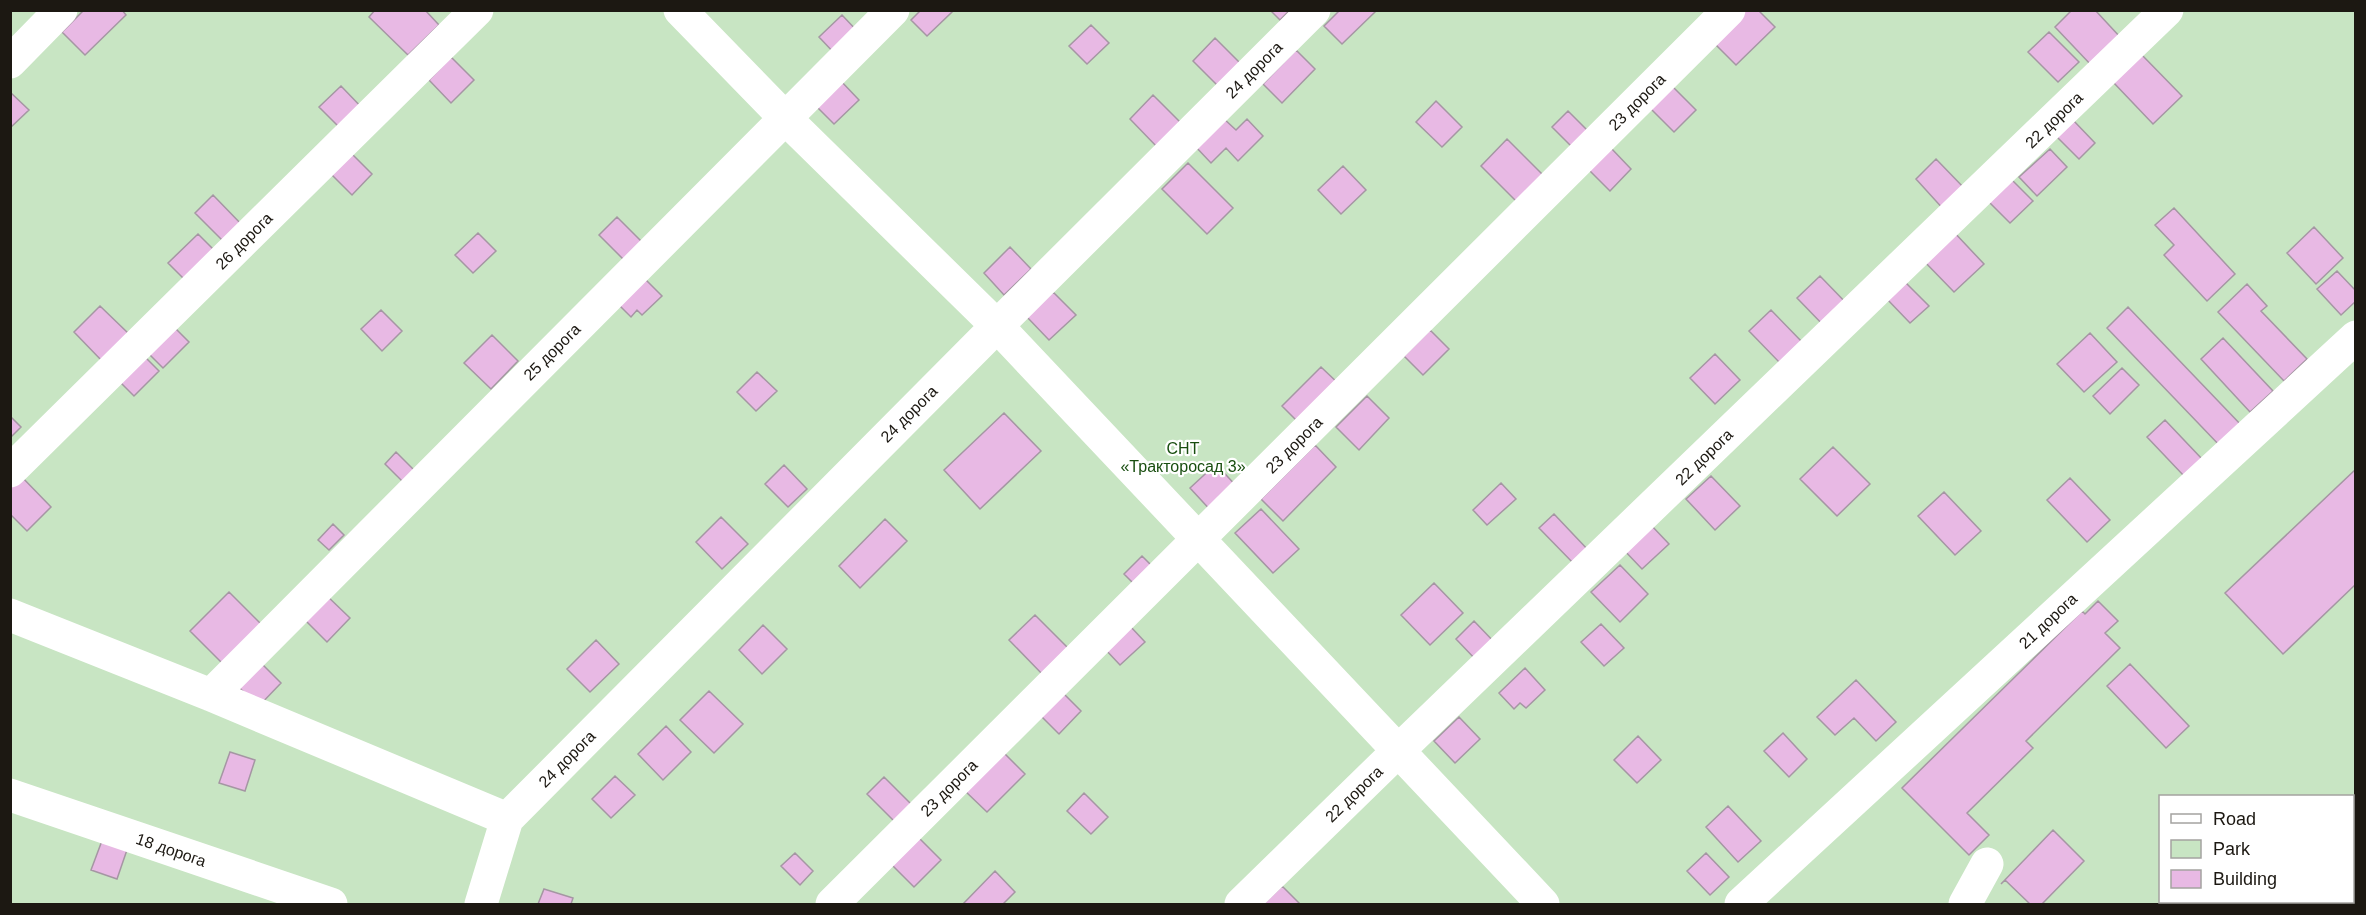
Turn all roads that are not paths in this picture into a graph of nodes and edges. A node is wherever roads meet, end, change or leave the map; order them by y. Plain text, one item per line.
1 (61, 10) edge
2 (477, 10) edge
3 (680, 10) edge
4 (893, 10) edge
5 (1314, 10) edge
6 (1728, 10) edge
7 (2168, 10) edge
8 (10, 62) edge
9 (785, 118) junction
10 (997, 326) junction
11 (2355, 337) edge
12 (10, 471) edge
13 (1199, 540) junction
14 (10, 615) edge
15 (211, 694) junction
16 (1398, 750) junction
17 (10, 795) edge
18 (507, 819) junction
19 (1987, 864) dead end
20 (331, 904) edge
21 (481, 904) edge
22 (832, 904) edge
23 (1241, 904) edge
24 (1543, 904) edge
25 (1741, 904) edge
26 (1965, 904) edge

1 - 8 street
2 - 12 street, 26 дорога
3 - 9 street
4 - 9 street, 25 дорога
5 - 10 street, 24 дорога
6 - 13 street, 23 дорога
7 - 16 street, 22 дорога
9 - 10 street
9 - 15 street, 25 дорога
10 - 13 street
10 - 18 street, 24 дорога
11 - 25 street, 21 дорога
13 - 16 street
13 - 22 street, 23 дорога
14 - 15 street
15 - 18 street
16 - 23 street, 22 дорога
16 - 24 street
17 - 20 street, 18 дорога
18 - 21 street
19 - 26 street

